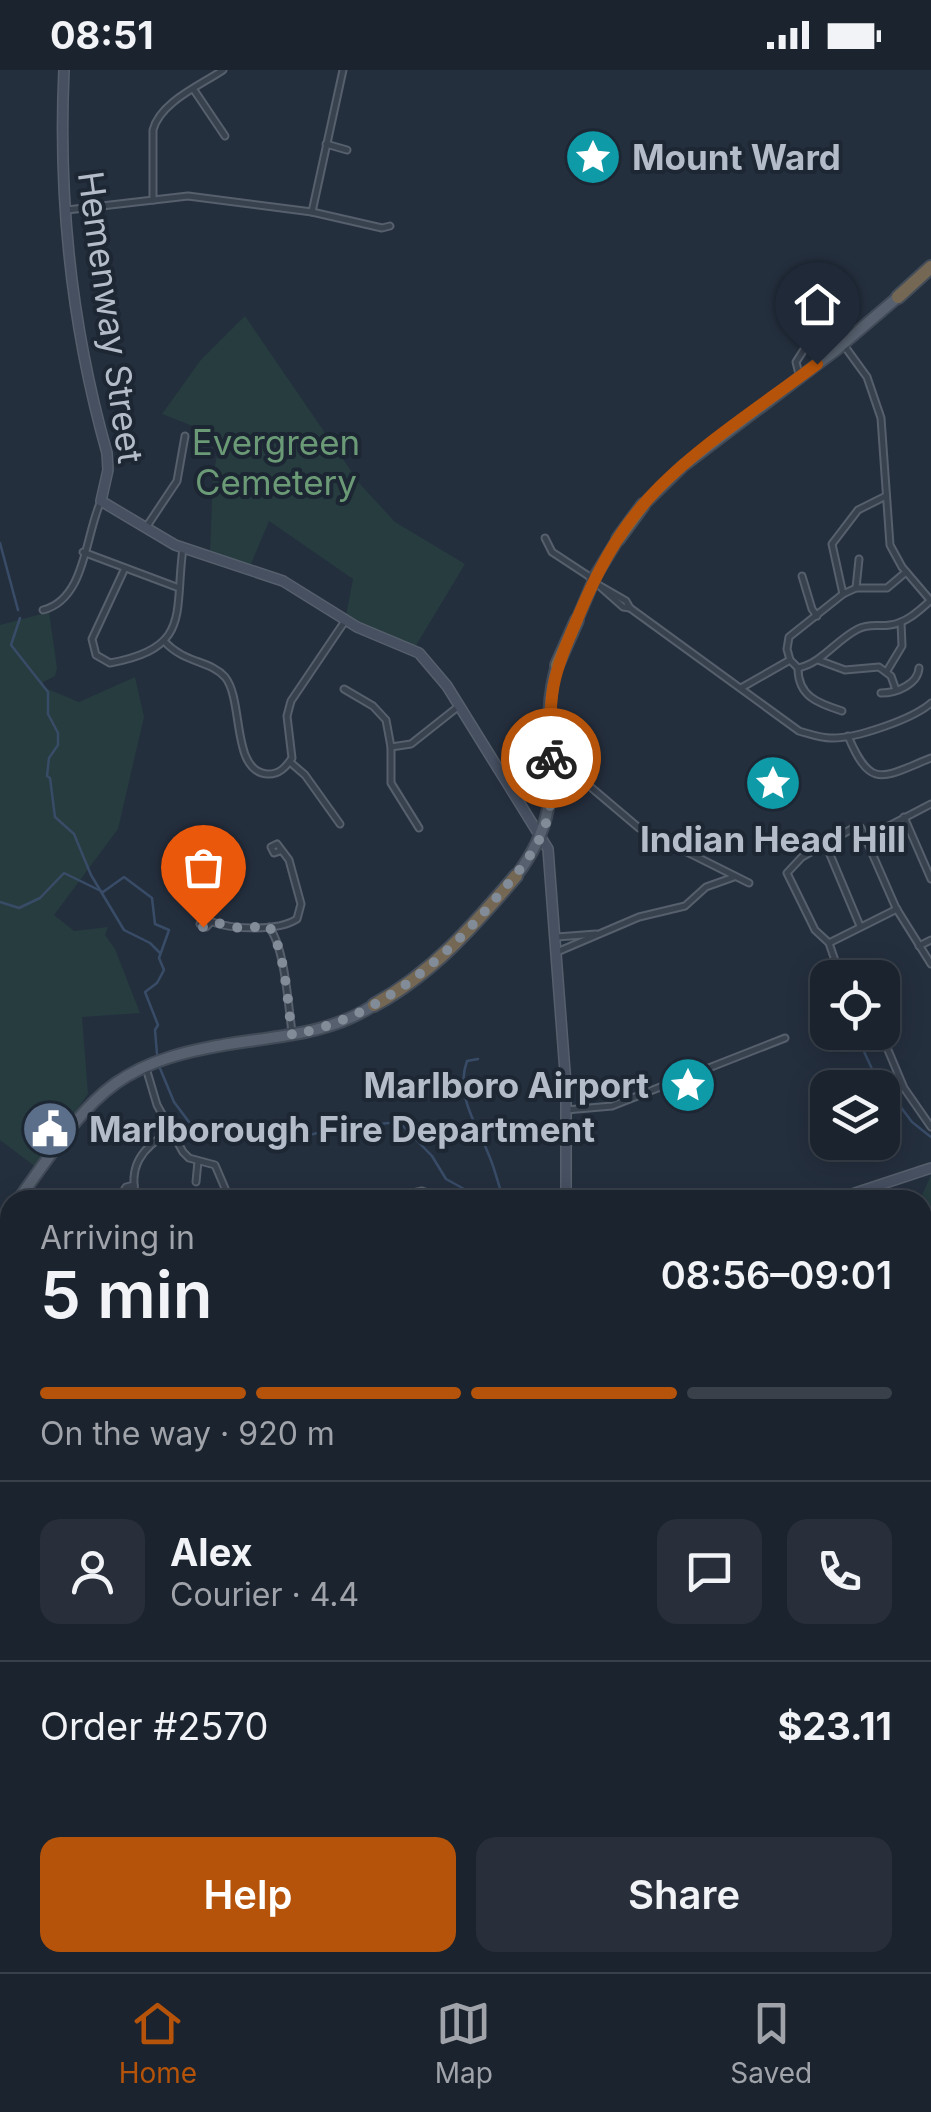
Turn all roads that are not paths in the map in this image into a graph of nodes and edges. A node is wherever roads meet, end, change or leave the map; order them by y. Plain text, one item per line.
1 (64, 70) edge
2 (223, 70) edge
3 (342, 70) edge
4 (194, 90) junction
5 (225, 136) dead end
6 (326, 144) junction
7 (348, 150) dead end
8 (153, 200) junction
9 (66, 210) junction
10 (312, 212) junction
11 (390, 226) dead end
12 (931, 268) edge
13 (839, 295) dead end
14 (898, 297) joint
15 (848, 340) junction
16 (852, 353) junction
17 (801, 376) junction
18 (184, 436) dead end
19 (886, 496) junction
20 (101, 502) junction
21 (643, 505) joint
22 (145, 528) junction
23 (545, 538) dead end
24 (618, 539) joint
25 (183, 548) junction
26 (84, 552) junction
27 (860, 559) dead end
28 (125, 568) junction
29 (906, 572) junction
30 (802, 576) dead end
31 (593, 582) junction
32 (179, 588) junction
33 (856, 588) junction
34 (843, 594) junction
35 (931, 601) edge
36 (43, 610) dead end
37 (817, 616) junction
38 (345, 620) junction
39 (577, 620) joint
40 (901, 622) junction
41 (164, 641) junction
42 (790, 660) junction
43 (818, 660) junction
44 (557, 664) joint
45 (798, 668) junction
46 (919, 668) dead end
47 (887, 671) junction
48 (738, 688) junction
49 (344, 689) dead end
50 (896, 690) junction
51 (881, 693) dead end
52 (931, 703) edge
53 (459, 706) junction
54 (842, 711) dead end
55 (848, 736) junction
56 (391, 747) junction
57 (931, 758) edge
58 (290, 762) junction
59 (587, 784) dead end
60 (929, 805) edge
61 (931, 814) edge
62 (904, 818) junction
63 (340, 824) dead end
64 (419, 828) dead end
65 (542, 834) junction
66 (866, 838) junction
67 (826, 845) junction
68 (280, 852) dead end
69 (528, 859) junction
70 (550, 859) junction
71 (516, 876) joint
72 (734, 877) junction
73 (931, 879) edge
74 (749, 884) dead end
75 (897, 909) junction
76 (210, 923) dead end
77 (268, 925) junction
78 (282, 926) junction
79 (860, 926) junction
80 (275, 934) junction
81 (599, 934) junction
82 (553, 938) junction
83 (931, 940) edge
84 (829, 943) junction
85 (918, 946) junction
86 (555, 953) junction
87 (834, 960) edge
88 (931, 964) edge
89 (374, 1005) joint
90 (292, 1035) junction
91 (786, 1038) dead end
92 (888, 1050) edge
93 (145, 1065) junction
94 (566, 1110) junction
95 (931, 1127) edge
96 (170, 1132) junction
97 (198, 1161) junction
98 (931, 1168) edge
99 (196, 1182) dead end
100 (134, 1185) junction
101 (25, 1190) edge
102 (124, 1190) edge
103 (135, 1190) edge
104 (226, 1190) edge
105 (566, 1190) edge
106 (864, 1190) edge

1 - 9 street, Hemenway Street
2 - 4 street
3 - 6 street
4 - 5 street
4 - 8 street
6 - 7 street
6 - 10 street
8 - 9 street
8 - 10 street
9 - 20 street, Hemenway Street
10 - 11 street
12 - 14 highway
13 - 17 street
14 - 15 main road
15 - 16 street
15 - 16 street
15 - 17 main road
16 - 19 street
17 - 21 main road
18 - 22 street
19 - 29 street
19 - 34 street
20 - 22 street
20 - 26 street, Hemenway Street
21 - 24 highway
22 - 25 street
23 - 31 street
24 - 31 main road
25 - 32 street
25 - 38 street
26 - 28 street
26 - 36 street, Hemenway Street
27 - 33 street
28 - 32 street
28 - 41 street
29 - 33 street
29 - 35 street
30 - 37 street
31 - 39 main road
31 - 48 street
32 - 41 street
33 - 34 street
34 - 37 street
35 - 40 street
37 - 42 street
38 - 53 street
38 - 58 street
39 - 44 highway
40 - 43 street
40 - 47 street
41 - 58 street
42 - 45 street
42 - 48 street
43 - 45 street
43 - 47 street
44 - 65 main road
45 - 54 street
46 - 50 street
47 - 50 street
48 - 55 street
49 - 56 street
50 - 51 street
52 - 55 street
53 - 56 street
53 - 65 street
55 - 57 street
56 - 64 street
58 - 63 street
59 - 72 street
60 - 61 street
60 - 62 street
62 - 66 street
62 - 73 street
65 - 69 main road
65 - 70 street
66 - 67 street
66 - 75 street
67 - 79 street
67 - 84 street
68 - 78 street
69 - 70 street
69 - 71 main road
70 - 82 street
71 - 89 highway
72 - 74 street
72 - 81 street
75 - 79 street
75 - 85 street
76 - 77 street
77 - 78 street
77 - 80 street
78 - 80 street
79 - 84 street
80 - 90 street
81 - 82 street
81 - 86 street
82 - 86 street
83 - 85 street
84 - 87 street
85 - 88 street
86 - 94 street
89 - 90 main road
90 - 93 main road
91 - 94 street
92 - 95 street
93 - 96 street
93 - 101 main road
94 - 105 street
96 - 97 street
96 - 100 street
97 - 99 street
97 - 104 street
98 - 106 street
100 - 102 street
100 - 103 street

